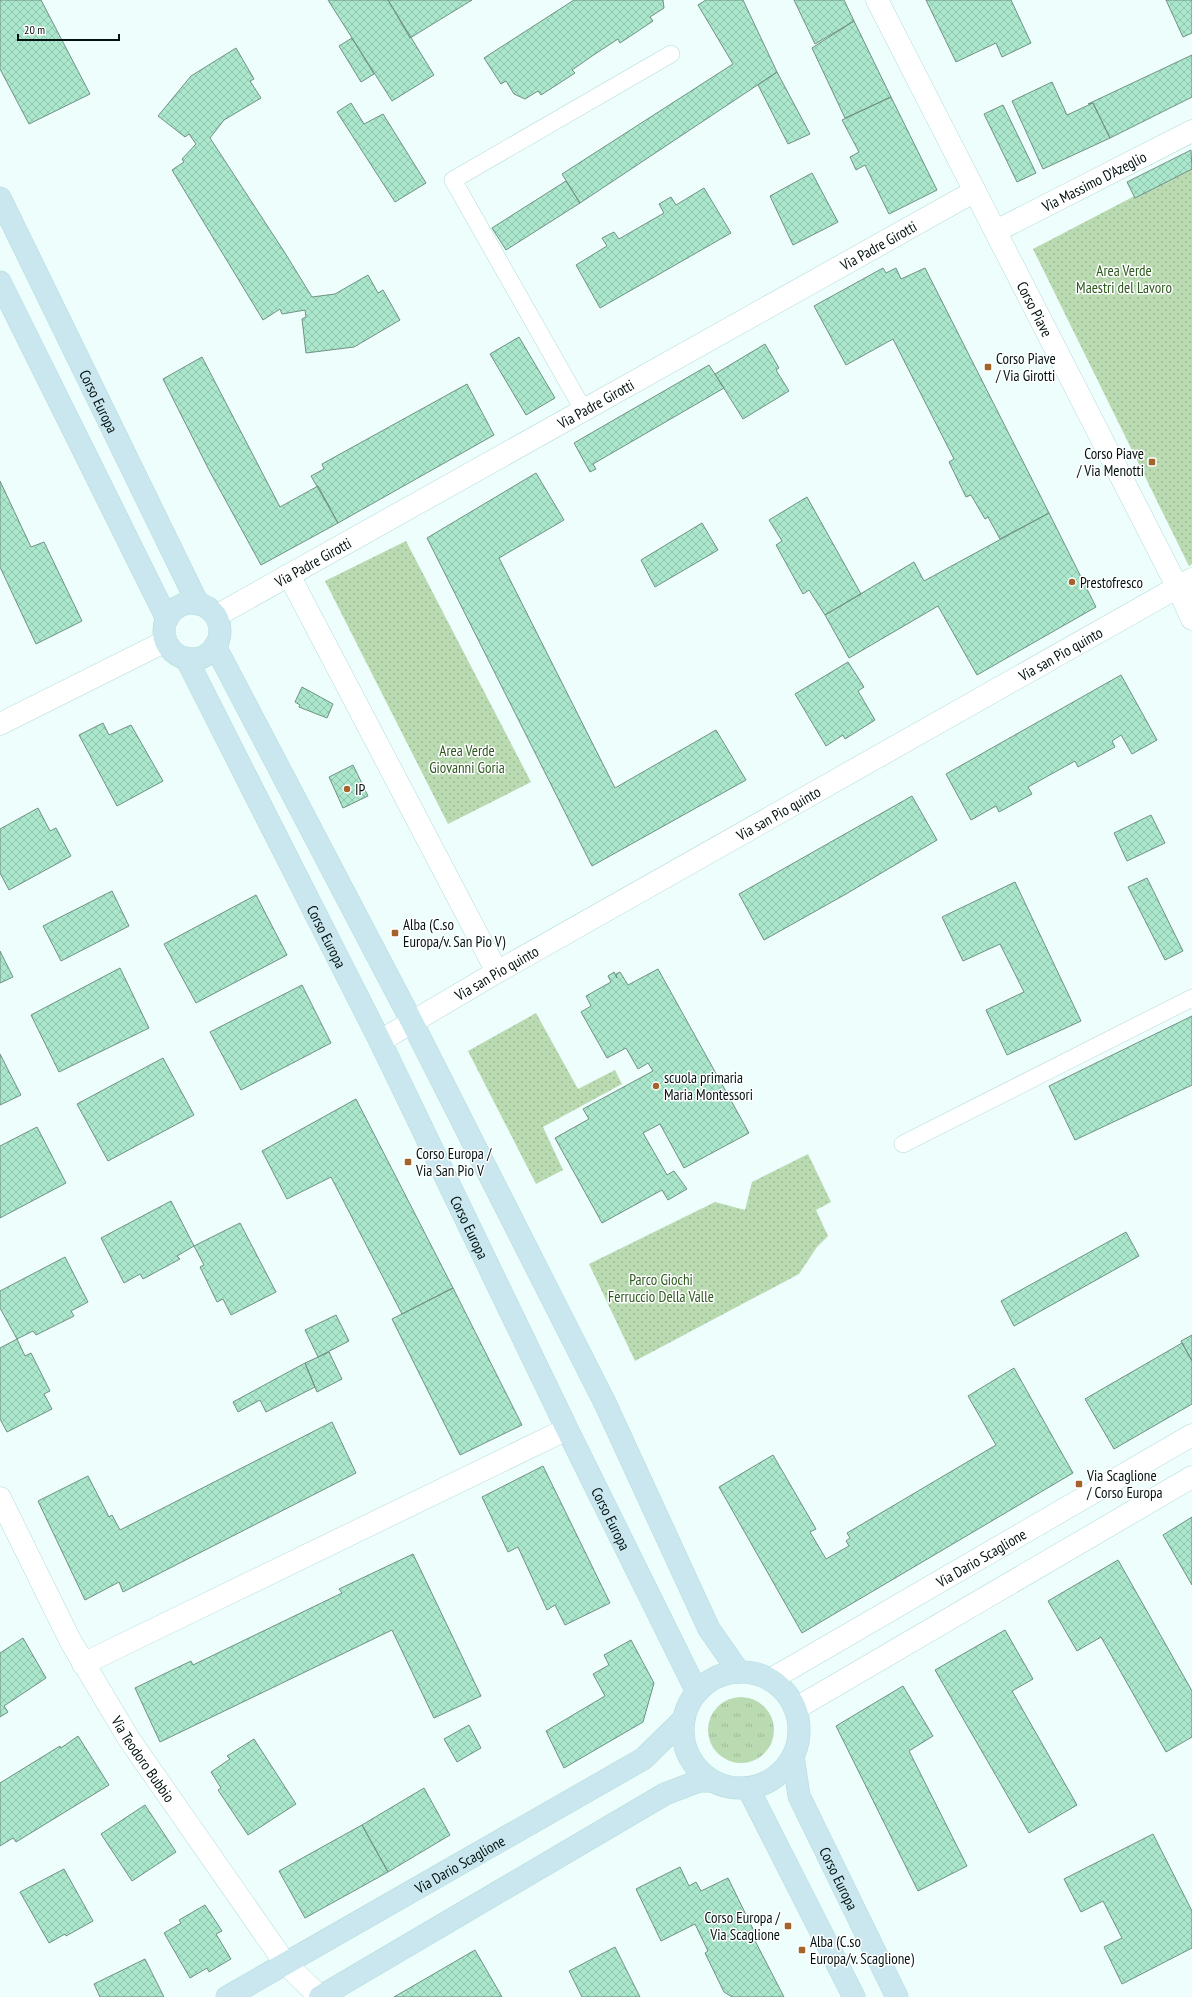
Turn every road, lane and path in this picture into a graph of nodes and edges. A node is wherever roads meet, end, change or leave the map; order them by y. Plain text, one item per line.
1 (877, 0) edge
2 (671, 54) dead end
3 (1192, 131) edge
4 (973, 187) junction
5 (0, 198) edge
6 (996, 231) junction
7 (0, 282) edge
8 (584, 412) junction
9 (289, 575) junction
10 (1185, 584) edge
11 (198, 604) junction
12 (216, 616) junction
13 (167, 619) junction
14 (1192, 619) edge
15 (166, 641) junction
16 (215, 646) junction
17 (186, 658) junction
18 (0, 724) edge
19 (497, 972) junction
20 (1192, 998) edge
21 (412, 1022) junction
22 (380, 1041) junction
23 (903, 1144) dead end
24 (567, 1430) junction
25 (1192, 1435) edge
26 (1192, 1477) edge
27 (0, 1498) edge
28 (83, 1664) junction
29 (739, 1672) junction
30 (770, 1680) junction
31 (697, 1692) junction
32 (796, 1710) junction
33 (684, 1719) junction
34 (793, 1756) junction
35 (712, 1781) junction
36 (748, 1788) junction
37 (285, 1964) junction
38 (227, 1997) edge
39 (320, 1997) edge
40 (854, 1997) edge
41 (897, 1997) edge

1 - 4 street, Corso Piave
2 - 8 lane
3 - 6 street, Via Massimo D'Azeglio
4 - 6 street, Corso Piave
4 - 8 street, Via Padre Girotti
5 - 11 main road, Corso Europa
6 - 10 street, Corso Piave
7 - 13 main road
8 - 9 street, Via Padre Girotti
9 - 12 street, Via Padre Girotti
9 - 19 street
10 - 14 street, Corso Piave
10 - 19 street, Via san Pio quinto
11 - 12 main road
11 - 13 main road
12 - 16 main road
13 - 15 main road
15 - 17 main road, Corso Europa
15 - 18 street
16 - 17 main road
16 - 21 main road
17 - 22 main road, Corso Europa
19 - 21 street, Via san Pio quinto
20 - 23 lane
21 - 22 street, Via san Pio quinto
21 - 29 main road
22 - 24 main road, Corso Europa
24 - 28 street
24 - 31 main road, Corso Europa
25 - 30 street, Via Dario Scaglione
26 - 32 street
27 - 28 street, Via Teodoro Bubbio
28 - 37 street, Via Teodoro Bubbio
29 - 30 main road
29 - 31 main road
30 - 32 main road
31 - 33 main road
32 - 34 main road
33 - 35 main road
33 - 37 main road, Via Dario Scaglione
34 - 36 main road
34 - 41 main road, Corso Europa
35 - 36 main road
35 - 39 main road
36 - 40 main road
37 - 38 main road, Via Dario Scaglione
37 - 39 street, Via Teodoro Bubbio

